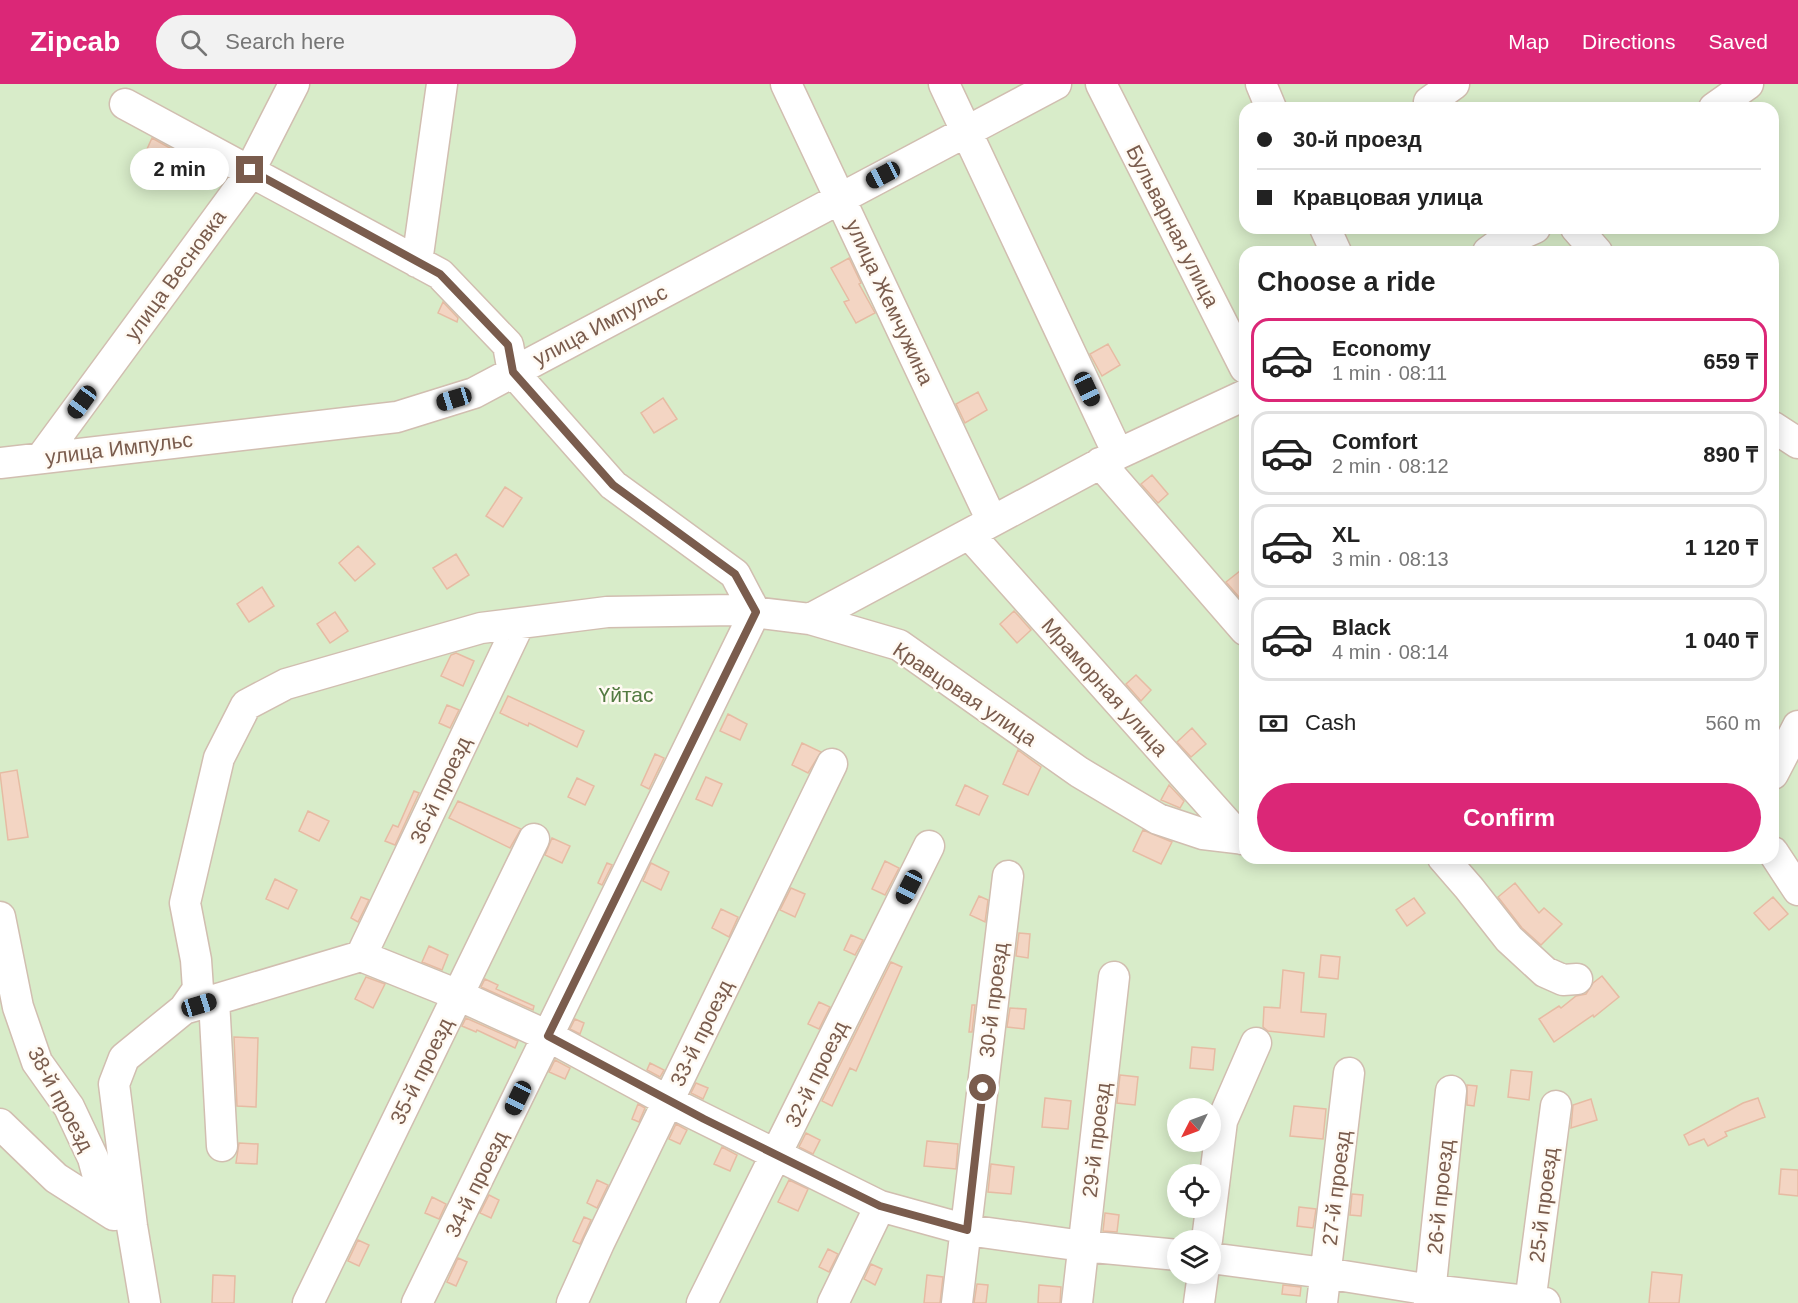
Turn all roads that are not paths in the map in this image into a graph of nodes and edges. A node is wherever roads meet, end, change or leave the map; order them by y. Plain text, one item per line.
1 (294, 84) edge
2 (442, 84) edge
3 (786, 84) edge
4 (944, 84) edge
5 (1056, 84) edge
6 (1101, 84) edge
7 (1261, 84) edge
8 (1454, 84) edge
9 (1748, 84) edge
10 (1427, 98) edge
11 (1268, 102) edge
12 (1722, 102) edge
13 (125, 104) dead end
14 (967, 131) junction
15 (250, 170) junction
16 (841, 197) junction
17 (1516, 234) edge
18 (1581, 234) edge
19 (1493, 241) edge
20 (1592, 246) edge
21 (417, 262) junction
22 (1239, 356) edge
23 (513, 372) junction
24 (1239, 398) edge
25 (42, 457) junction
26 (1109, 459) junction
27 (0, 463) edge
28 (980, 528) junction
29 (756, 612) junction
30 (810, 620) junction
31 (1239, 622) edge
32 (519, 624) junction
33 (1798, 726) edge
34 (1779, 762) edge
35 (832, 764) dead end
36 (1239, 834) edge
37 (1239, 838) edge
38 (534, 839) dead end
39 (929, 846) dead end
40 (1779, 861) edge
41 (1448, 864) edge
42 (1008, 876) dead end
43 (1798, 890) edge
44 (0, 917) edge
45 (361, 956) junction
46 (1114, 977) dead end
47 (1577, 979) dead end
48 (458, 995) junction
49 (214, 1000) junction
50 (184, 1009) junction
51 (548, 1036) junction
52 (1256, 1043) dead end
53 (1350, 1073) dead end
54 (1451, 1091) dead end
55 (668, 1101) junction
56 (1556, 1106) dead end
57 (0, 1124) edge
58 (222, 1146) dead end
59 (776, 1155) junction
60 (880, 1206) junction
61 (106, 1210) junction
62 (132, 1226) junction
63 (967, 1230) junction
64 (1208, 1230) edge
65 (1083, 1246) junction
66 (1167, 1254) edge
67 (1221, 1259) edge
68 (1325, 1273) junction
69 (1202, 1284) edge
70 (1430, 1297) edge
71 (1535, 1302) edge
72 (145, 1303) edge
73 (308, 1303) edge
74 (417, 1303) edge
75 (572, 1303) edge
76 (702, 1303) edge
77 (833, 1303) edge
78 (957, 1303) edge
79 (1077, 1303) edge
80 (1199, 1303) edge
81 (1322, 1303) edge

1 - 15 street, улица Весновка
2 - 21 street
3 - 16 street, улица Жемчужина
4 - 14 street
5 - 14 street, улица Импульс
6 - 22 street, Бульварная улица
7 - 11 street
8 - 10 street
9 - 12 street
13 - 15 street
14 - 16 street, улица Импульс
14 - 26 street
15 - 21 street
15 - 25 street, улица Весновка
16 - 23 street, улица Импульс
16 - 28 street, улица Жемчужина
17 - 19 street
18 - 20 street
21 - 23 street
23 - 25 street, улица Импульс
23 - 29 street
24 - 26 street
25 - 27 street, улица Импульс
26 - 28 street
26 - 31 street
28 - 30 street
28 - 36 street, Мраморная улица
29 - 30 street, Кравцовая улица
29 - 32 street, Кравцовая улица
29 - 51 street, 34-й проезд
30 - 37 street, Кравцовая улица
32 - 45 street, 36-й проезд
32 - 50 street, Кравцовая улица
33 - 34 street
35 - 55 street, 33-й проезд
38 - 48 street, 35-й проезд
39 - 59 street, 32-й проезд
40 - 43 street
41 - 47 street
42 - 63 street, 30-й проезд
44 - 61 street, 38-й проезд
45 - 48 street
45 - 49 street
46 - 65 street, 29-й проезд
48 - 51 street
48 - 73 street, 35-й проезд
49 - 50 street
49 - 58 street
50 - 62 street
51 - 55 street
51 - 74 street, 34-й проезд
52 - 64 street
53 - 68 street, 27-й проезд
54 - 70 street, 26-й проезд
55 - 59 street
55 - 75 street, 33-й проезд
56 - 71 street, 25-й проезд
57 - 61 street
59 - 60 street
59 - 76 street, 32-й проезд
60 - 63 street
60 - 77 street
61 - 62 street
62 - 72 street
63 - 65 street
63 - 78 street, 30-й проезд
65 - 66 street
65 - 79 street, 29-й проезд
67 - 68 street
68 - 70 street
68 - 81 street, 27-й проезд
69 - 80 street
70 - 71 street

